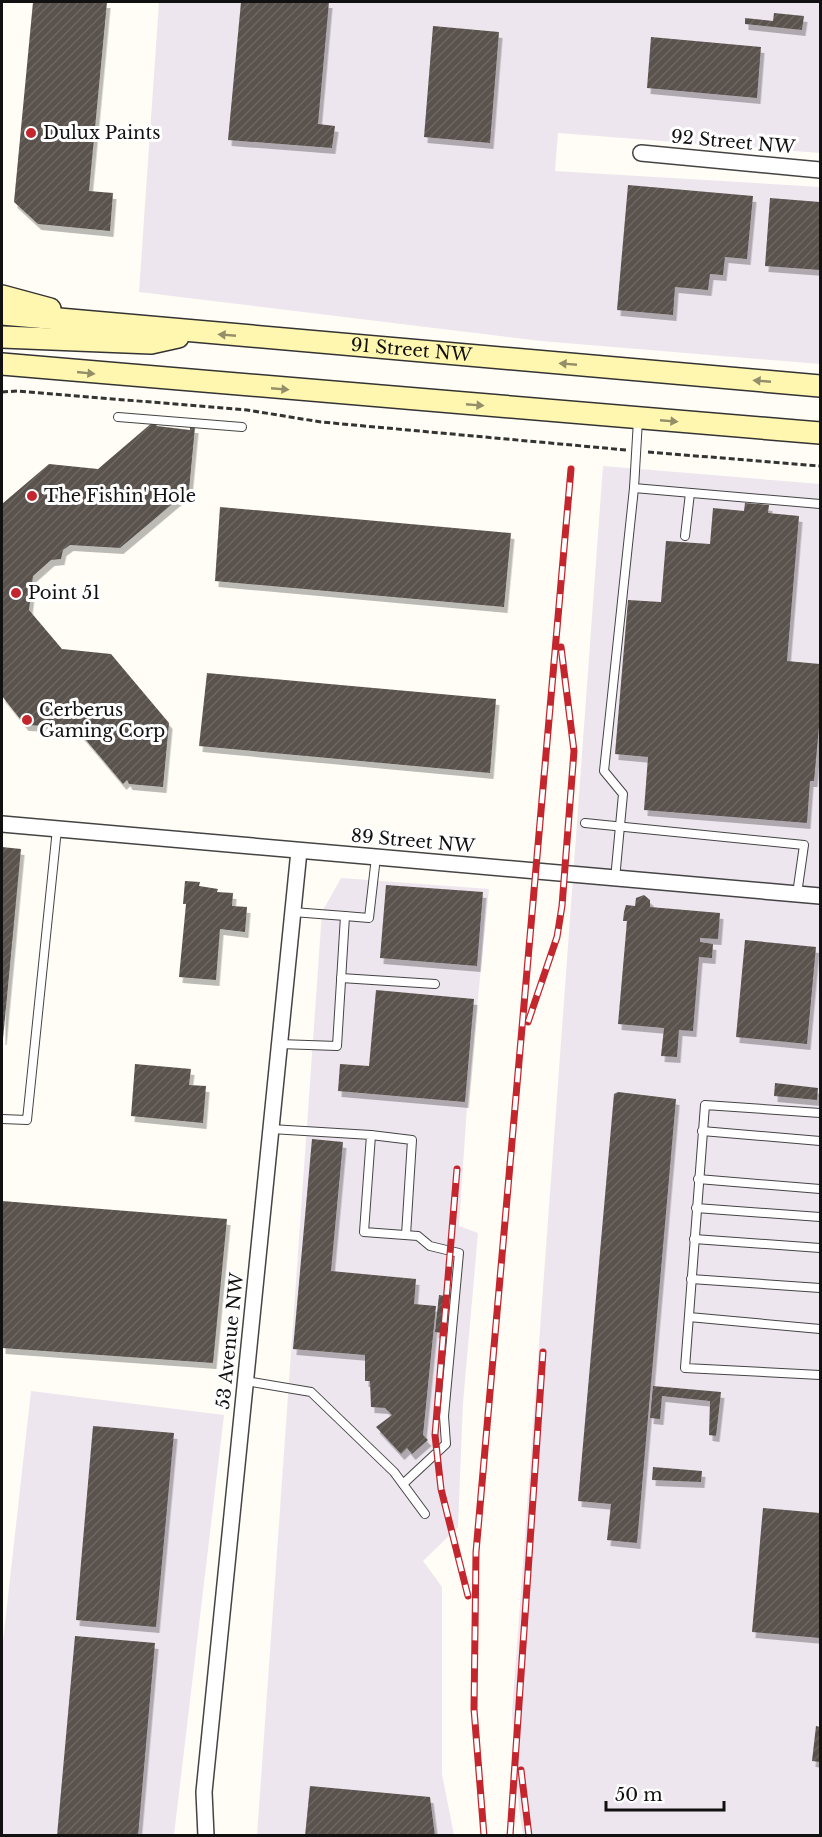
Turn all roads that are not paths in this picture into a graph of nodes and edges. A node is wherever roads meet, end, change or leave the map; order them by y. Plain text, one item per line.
1 (641, 153) dead end
2 (820, 170) edge
3 (2, 296) edge
4 (2, 314) edge
5 (108, 324) junction
6 (196, 332) junction
7 (2, 337) edge
8 (2, 364) edge
9 (28, 367) junction
10 (2, 374) edge
11 (820, 386) edge
12 (118, 417) dead end
13 (638, 419) junction
14 (243, 427) dead end
15 (820, 433) edge
16 (634, 488) junction
17 (690, 493) junction
18 (820, 504) edge
19 (685, 536) dead end
20 (585, 823) dead end
21 (2, 824) edge
22 (619, 825) junction
23 (57, 829) junction
24 (299, 851) junction
25 (376, 858) junction
26 (615, 879) junction
27 (797, 894) junction
28 (820, 896) edge
29 (293, 912) junction
30 (345, 916) junction
31 (341, 978) junction
32 (435, 984) dead end
33 (279, 1044) junction
34 (820, 1113) edge
35 (2, 1119) edge
36 (271, 1129) junction
37 (702, 1131) junction
38 (371, 1135) junction
39 (820, 1141) edge
40 (698, 1179) junction
41 (820, 1189) edge
42 (696, 1208) junction
43 (820, 1217) edge
44 (406, 1235) junction
45 (694, 1239) junction
46 (820, 1248) edge
47 (691, 1279) junction
48 (820, 1288) edge
49 (689, 1317) junction
50 (820, 1329) edge
51 (820, 1375) edge
52 (246, 1381) junction
53 (403, 1484) junction
54 (424, 1514) dead end
55 (206, 1836) edge

1 - 2 street, 92 Street NW
3 - 5 main road
4 - 5 main road, 91 Street NW
5 - 6 main road, 91 Street NW
6 - 7 main road
11 -> 6 main road, 91 Street NW
8 - 9 main road
9 - 10 main road
9 -> 13 main road
12 - 14 lane
13 -> 15 main road
13 - 16 lane
16 - 17 lane
16 - 22 lane
17 - 18 lane
17 - 19 lane
20 - 22 lane
21 - 23 street, 89 Street NW
22 - 26 lane
22 - 27 lane
23 - 24 street, 89 Street NW
23 - 35 lane
24 - 25 street, 89 Street NW
24 - 29 street, 53 Avenue NW
25 - 26 street, 89 Street NW
25 - 30 lane
26 - 27 street, 89 Street NW
27 - 28 street, 89 Street NW
29 - 30 lane
29 - 33 street, 53 Avenue NW
30 - 31 lane
31 - 32 lane
31 - 33 lane
33 - 36 street, 53 Avenue NW
34 - 37 lane
36 - 38 lane
36 - 52 street, 53 Avenue NW
37 - 39 lane
37 - 40 lane
38 - 44 lane
38 - 44 lane
40 - 41 lane
40 - 42 lane
42 - 43 lane
42 - 45 lane
44 - 53 lane
45 - 46 lane
45 - 47 lane
47 - 48 lane
47 - 49 lane
49 - 50 lane
49 - 51 lane
52 - 53 lane
52 - 55 street, 53 Avenue NW
53 - 54 lane

